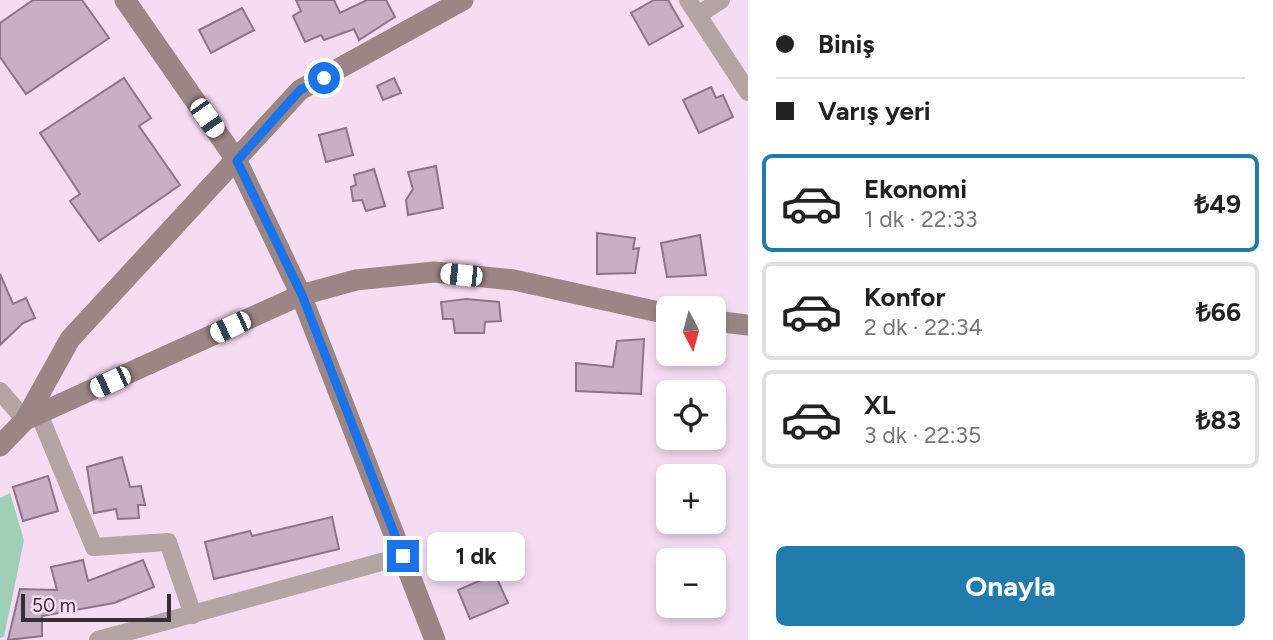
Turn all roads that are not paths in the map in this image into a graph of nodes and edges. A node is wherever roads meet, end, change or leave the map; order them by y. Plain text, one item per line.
1 (125, 0) edge
2 (463, 0) edge
3 (721, 0) edge
4 (693, 8) edge
5 (748, 92) edge
6 (237, 161) junction
7 (302, 295) junction
8 (656, 311) edge
9 (726, 322) edge
10 (748, 325) edge
11 (0, 391) edge
12 (32, 417) junction
13 (0, 446) edge
14 (403, 556) junction
15 (193, 615) junction
16 (132, 636) edge
17 (98, 640) edge
18 (435, 640) edge

1 - 6 street
2 - 6 street
3 - 4 street
4 - 5 street
6 - 7 street
6 - 12 street
7 - 8 street
7 - 12 street
7 - 14 street
9 - 10 street
11 - 12 street
12 - 13 street
12 - 15 street
14 - 15 street
14 - 18 street
15 - 16 street
16 - 17 street

